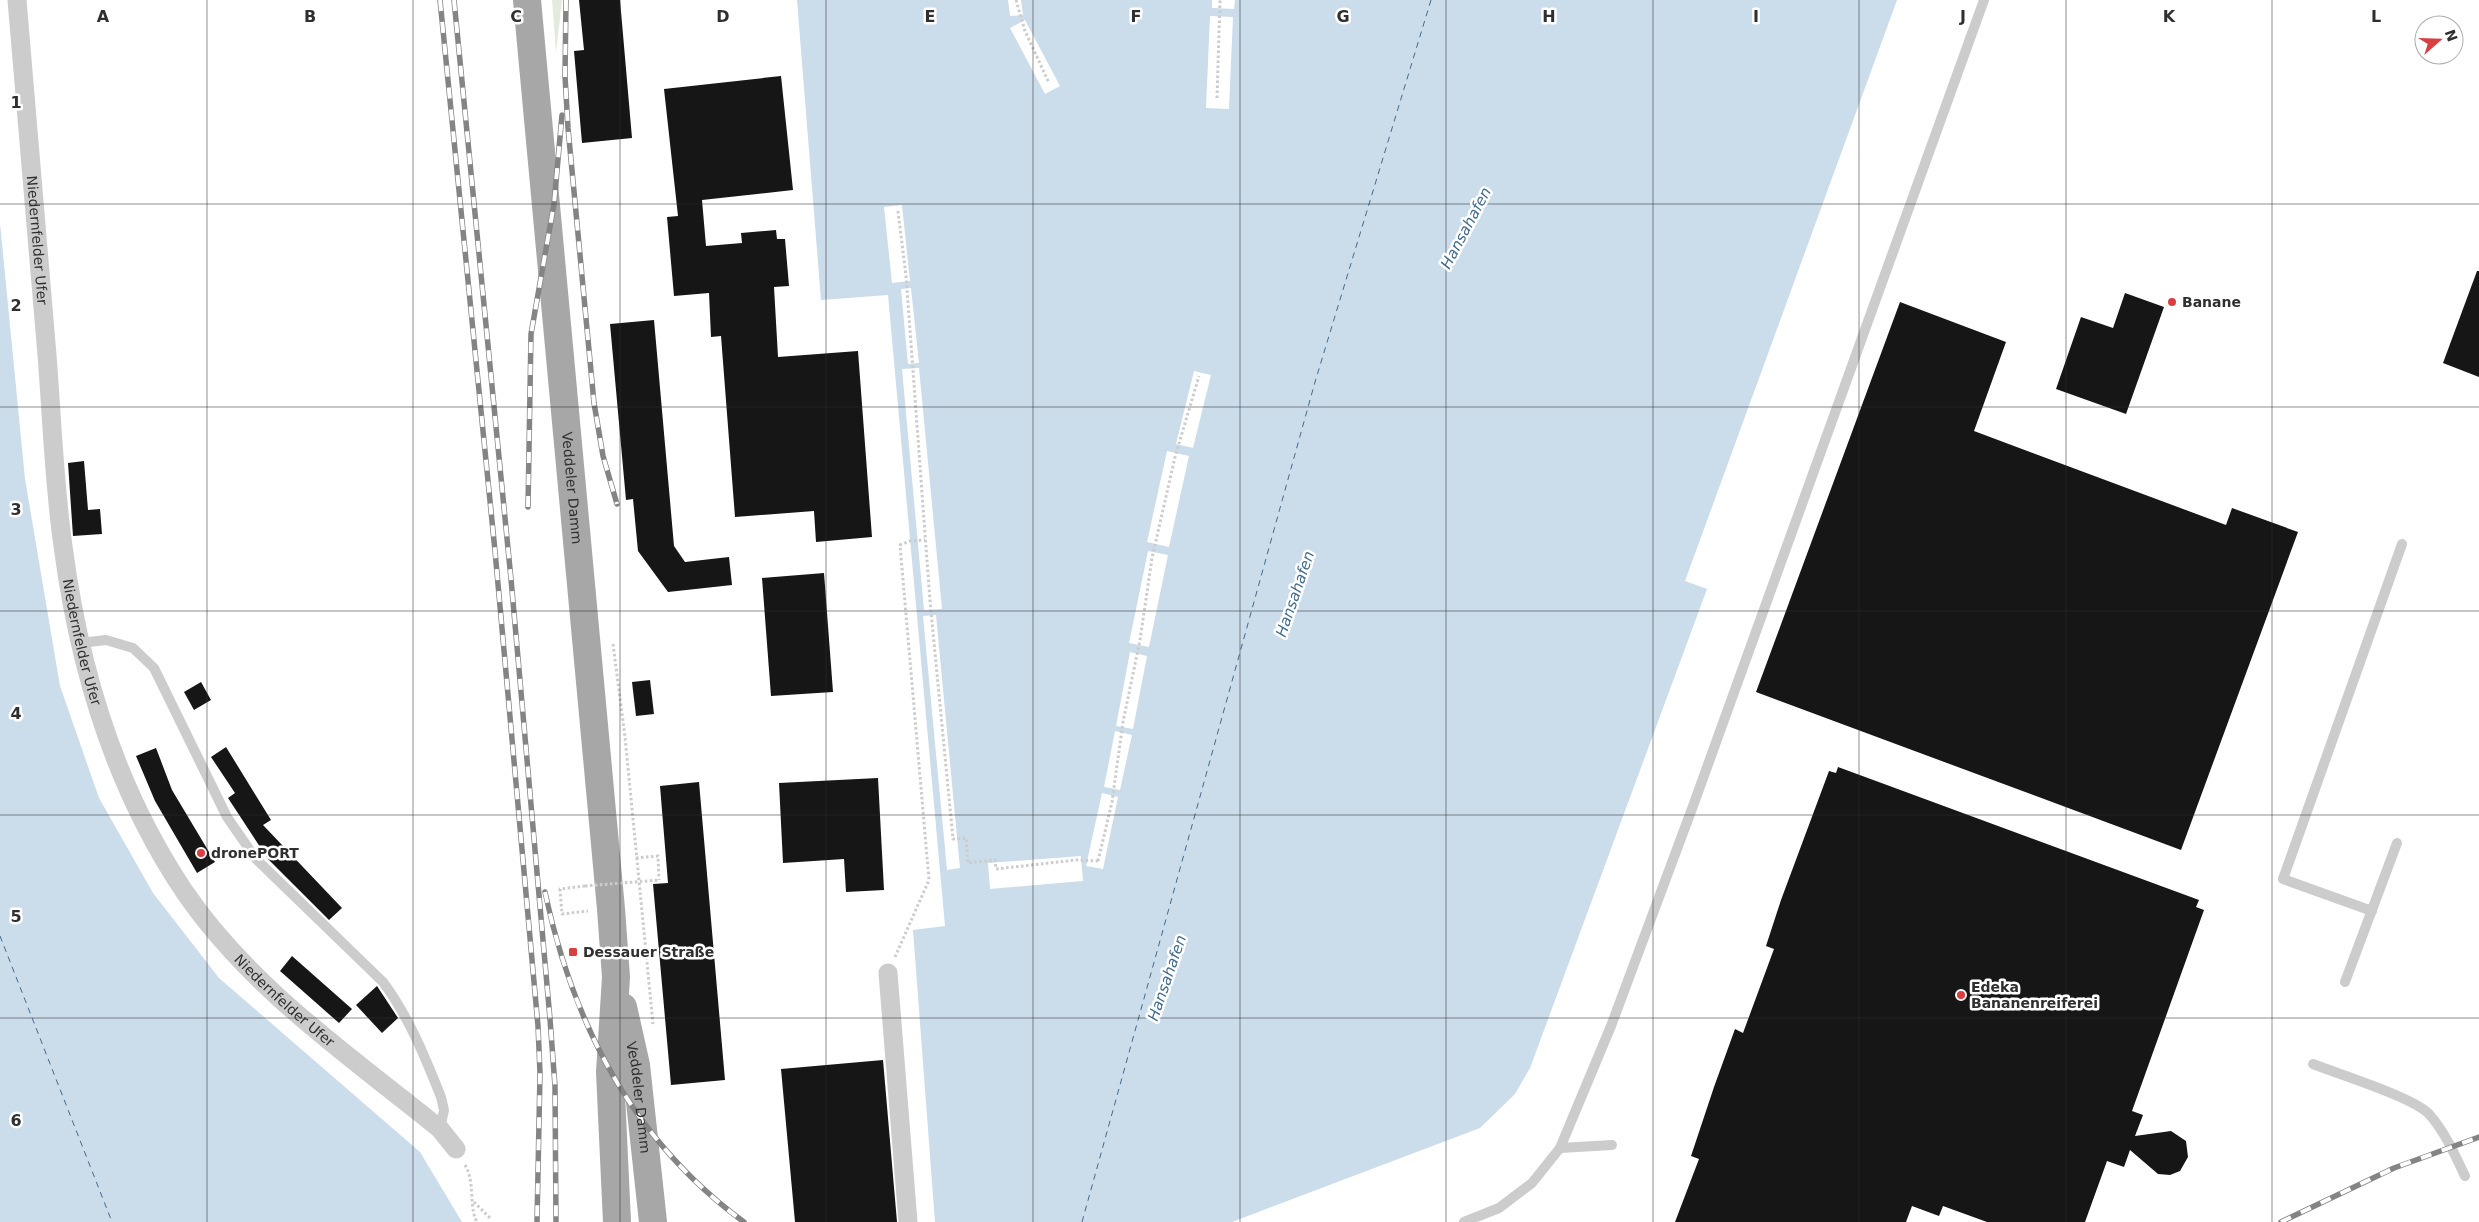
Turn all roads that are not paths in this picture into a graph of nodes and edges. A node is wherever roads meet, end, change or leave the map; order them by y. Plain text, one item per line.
1 (17, 0) edge
2 (527, 0) edge
3 (1984, 0) edge
4 (2402, 544) dead end
5 (80, 643) junction
6 (2397, 843) dead end
7 (2372, 911) junction
8 (888, 972) road end
9 (616, 977) junction
10 (2345, 982) dead end
11 (2313, 1064) dead end
12 (440, 1128) junction
13 (1612, 1145) dead end
14 (1560, 1148) junction
15 (456, 1149) road end
16 (2465, 1176) dead end
17 (617, 1222) edge
18 (653, 1222) edge
19 (908, 1222) edge
20 (1464, 1222) edge

1 - 5 street, Niedernfelder Ufer
2 - 9 main road, Veddeler Damm
3 - 14 lane
4 - 7 lane
5 - 12 street, Niedernfelder Ufer
5 - 12 lane
6 - 7 lane
7 - 10 lane
8 - 19 street
9 - 17 main road, Veddeler Damm
9 - 18 main road, Veddeler Damm
11 - 16 lane
12 - 15 street, Niedernfelder Ufer
13 - 14 lane
14 - 20 lane

